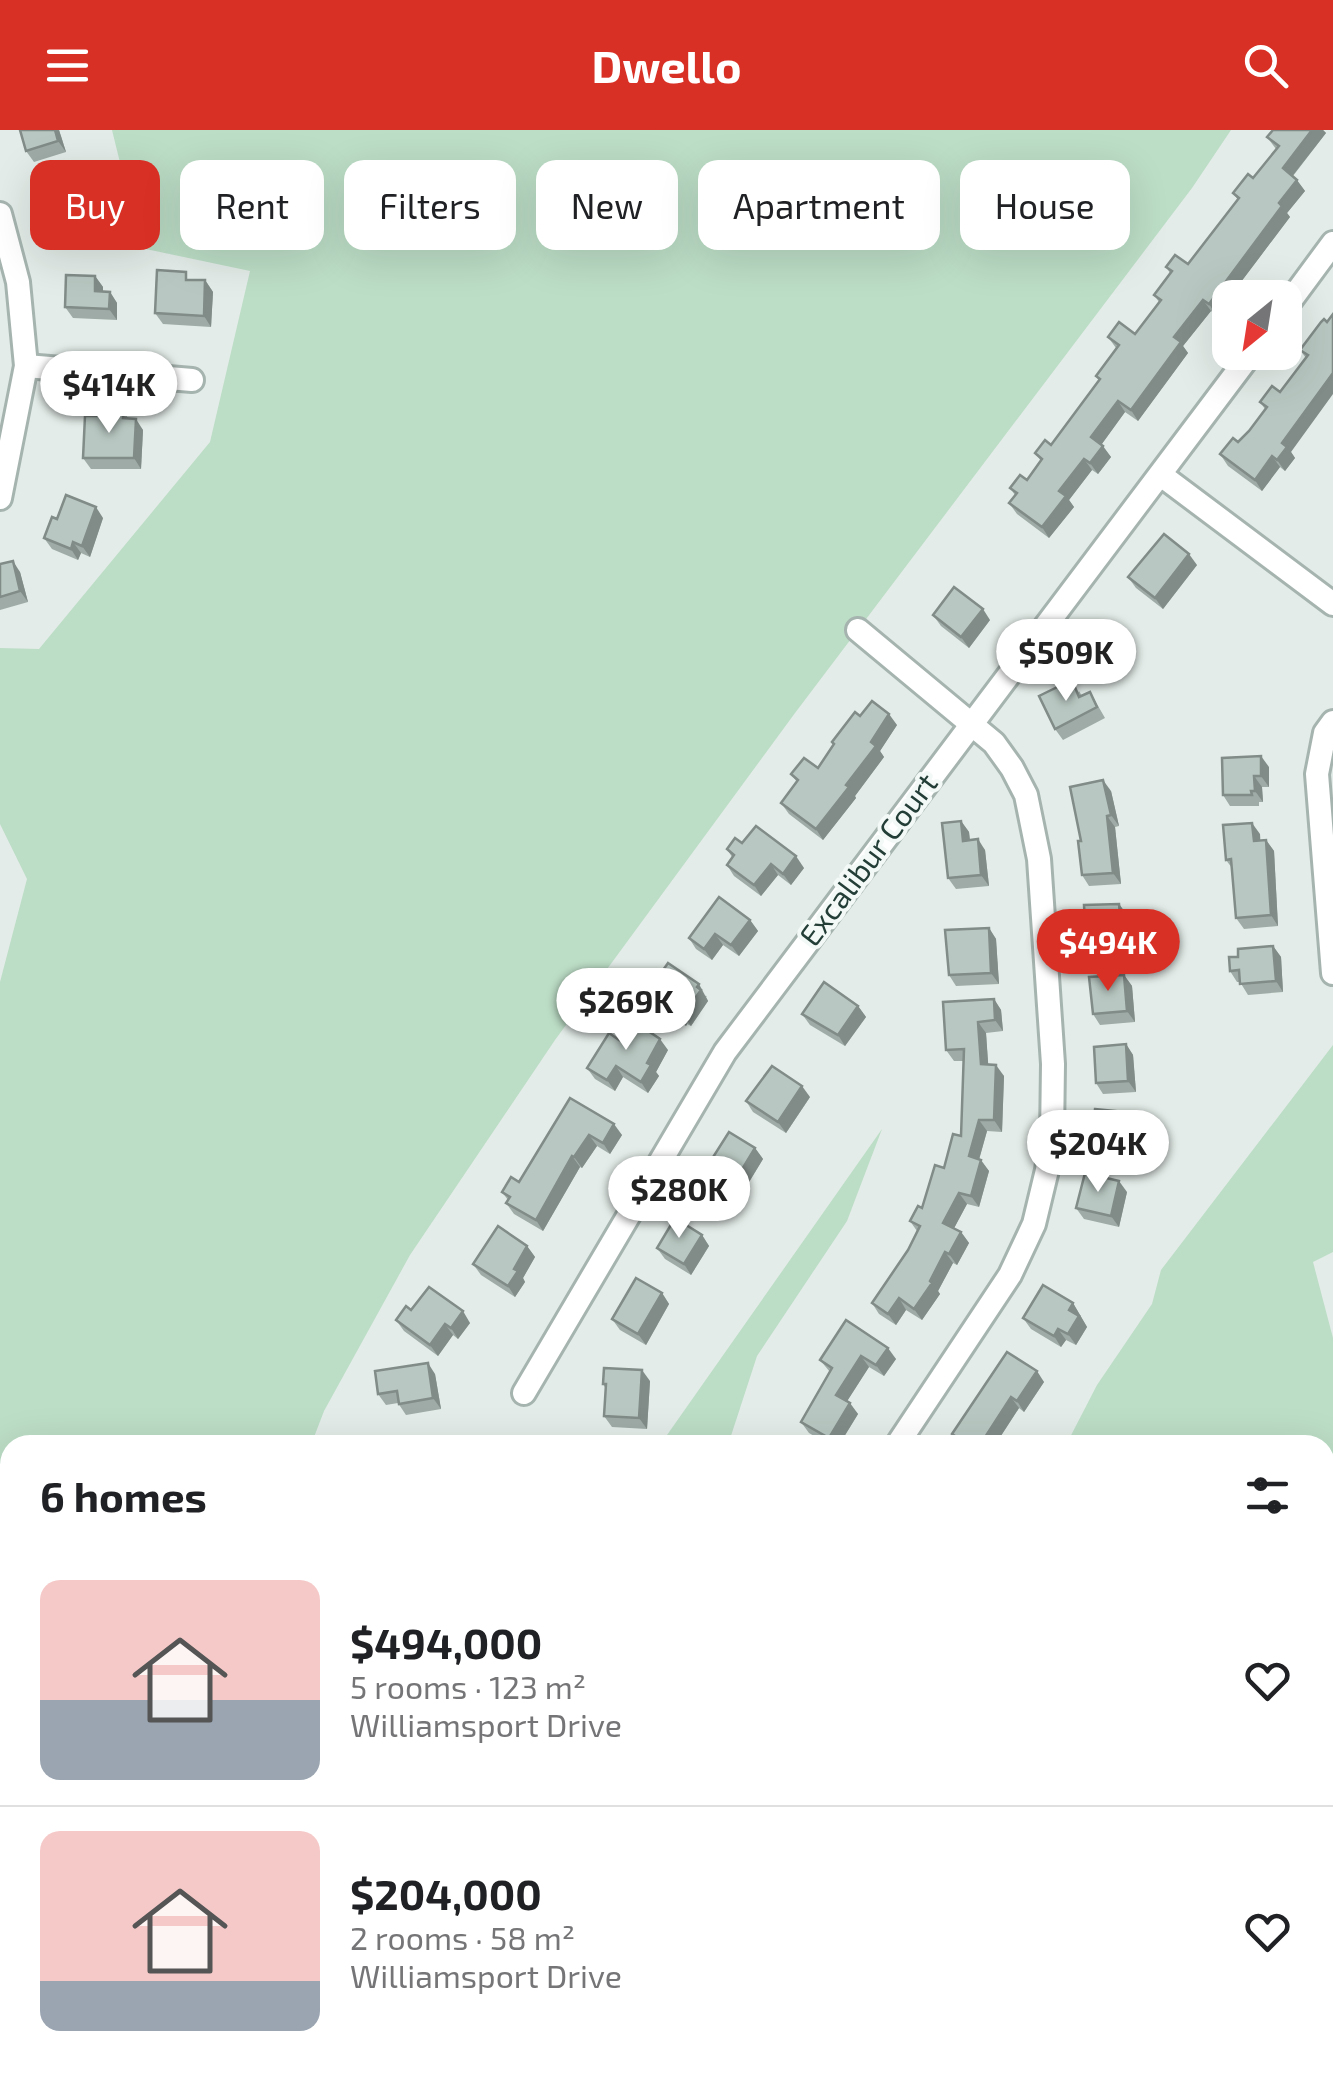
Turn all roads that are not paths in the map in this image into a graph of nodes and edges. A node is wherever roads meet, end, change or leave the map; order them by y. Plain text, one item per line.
1 (0, 214) edge
2 (1333, 243) edge
3 (1302, 285) edge
4 (26, 366) junction
5 (1239, 370) edge
6 (192, 380) dead end
7 (1162, 475) junction
8 (0, 498) edge
9 (1333, 604) edge
10 (858, 630) dead end
11 (972, 722) junction
12 (1333, 722) edge
13 (1333, 972) edge
14 (524, 1393) dead end
15 (905, 1435) edge

1 - 4 street
2 - 3 street
4 - 6 street
4 - 8 street
5 - 7 street, Excalibur Court
7 - 9 street
7 - 11 street, Excalibur Court
10 - 11 street
11 - 14 street, Excalibur Court
11 - 15 street
12 - 13 street

